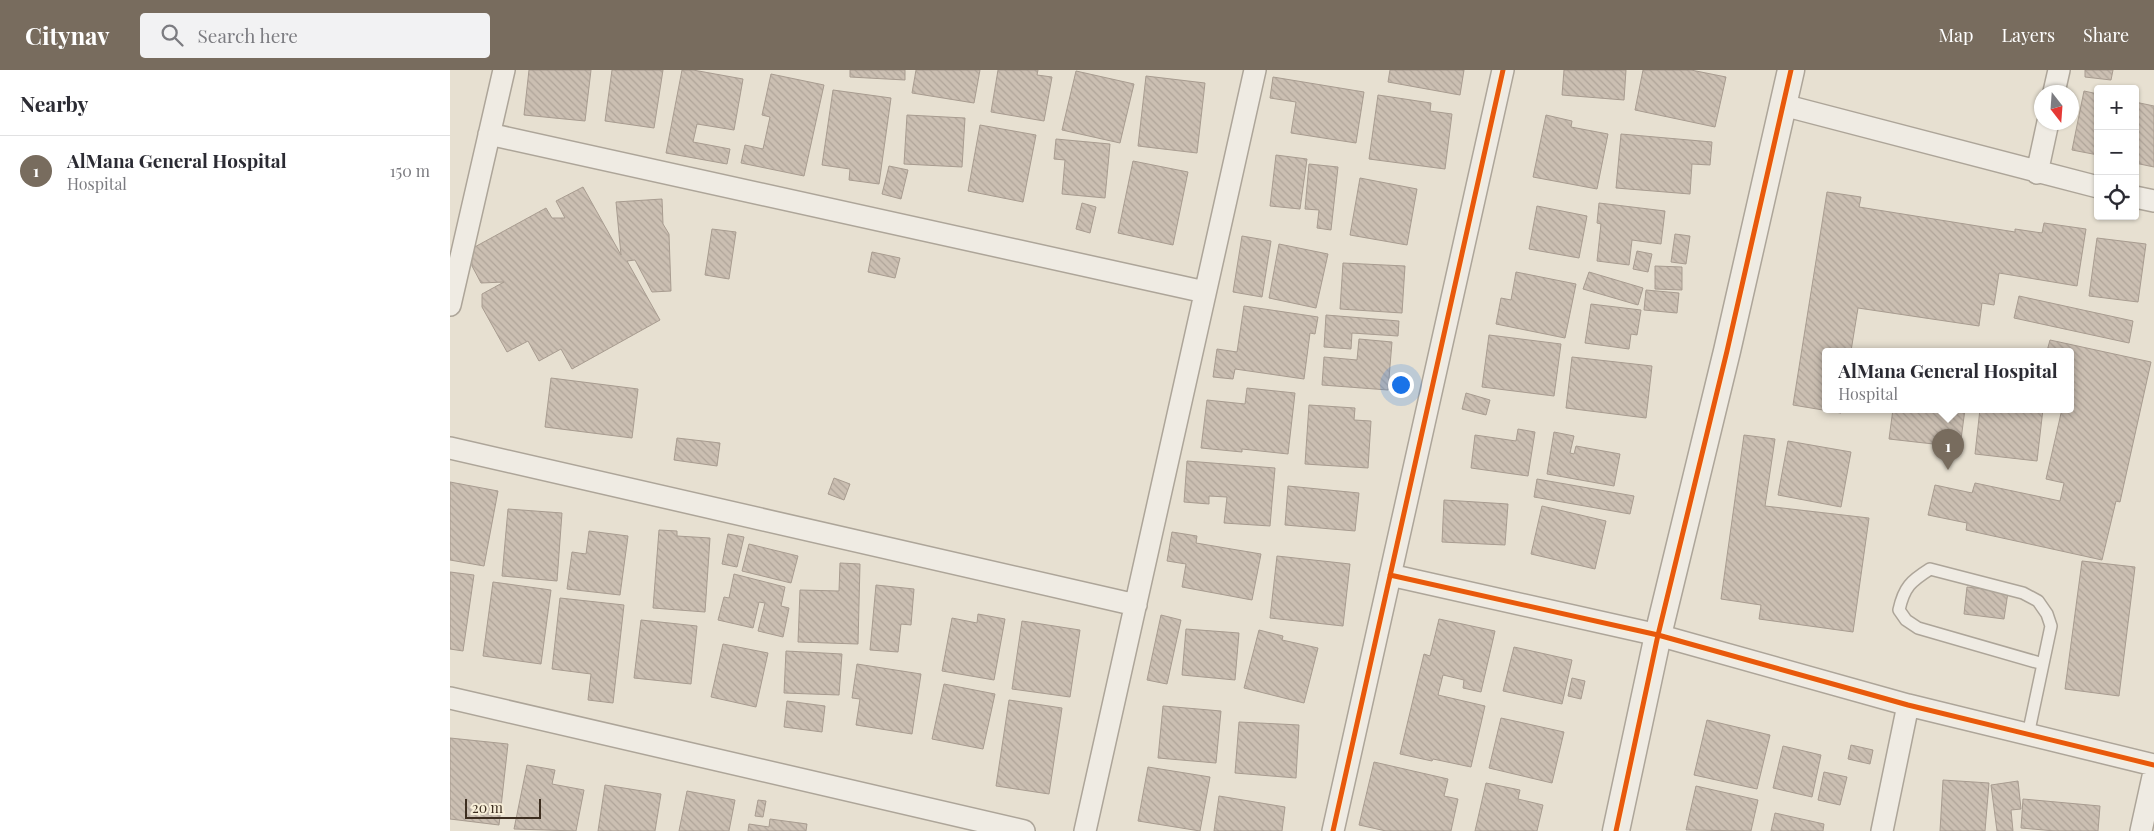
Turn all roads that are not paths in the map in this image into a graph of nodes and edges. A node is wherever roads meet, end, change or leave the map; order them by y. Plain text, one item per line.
1 (504, 70) edge
2 (1255, 70) edge
3 (1503, 70) edge
4 (1791, 70) edge
5 (2059, 70) edge
6 (2056, 85) edge
7 (1783, 105) junction
8 (2046, 130) edge
9 (489, 134) junction
10 (2037, 173) junction
11 (2094, 187) edge
12 (2139, 198) edge
13 (2154, 201) edge
14 (1205, 292) junction
15 (450, 305) edge
16 (450, 448) edge
17 (1390, 575) junction
18 (1136, 605) junction
19 (1658, 635) junction
20 (2043, 664) junction
21 (450, 698) edge
22 (1908, 705) junction
23 (2028, 734) junction
24 (2154, 765) edge
25 (2154, 772) edge
26 (1024, 831) edge
27 (1085, 831) edge
28 (1334, 831) edge
29 (1616, 831) edge
30 (1882, 831) edge
31 (2141, 831) edge

1 - 9 street
2 - 14 street
3 - 17 street
4 - 7 street
5 - 6 street
7 - 10 street
7 - 19 street
8 - 10 street
9 - 14 street
9 - 15 street
10 - 11 street
12 - 13 street
14 - 18 street
16 - 18 street
17 - 19 street
17 - 28 street
18 - 27 street
19 - 22 street
19 - 29 street
20 - 20 lane
20 - 23 lane
21 - 26 street
22 - 23 street
22 - 30 street
23 - 24 street
25 - 31 street

